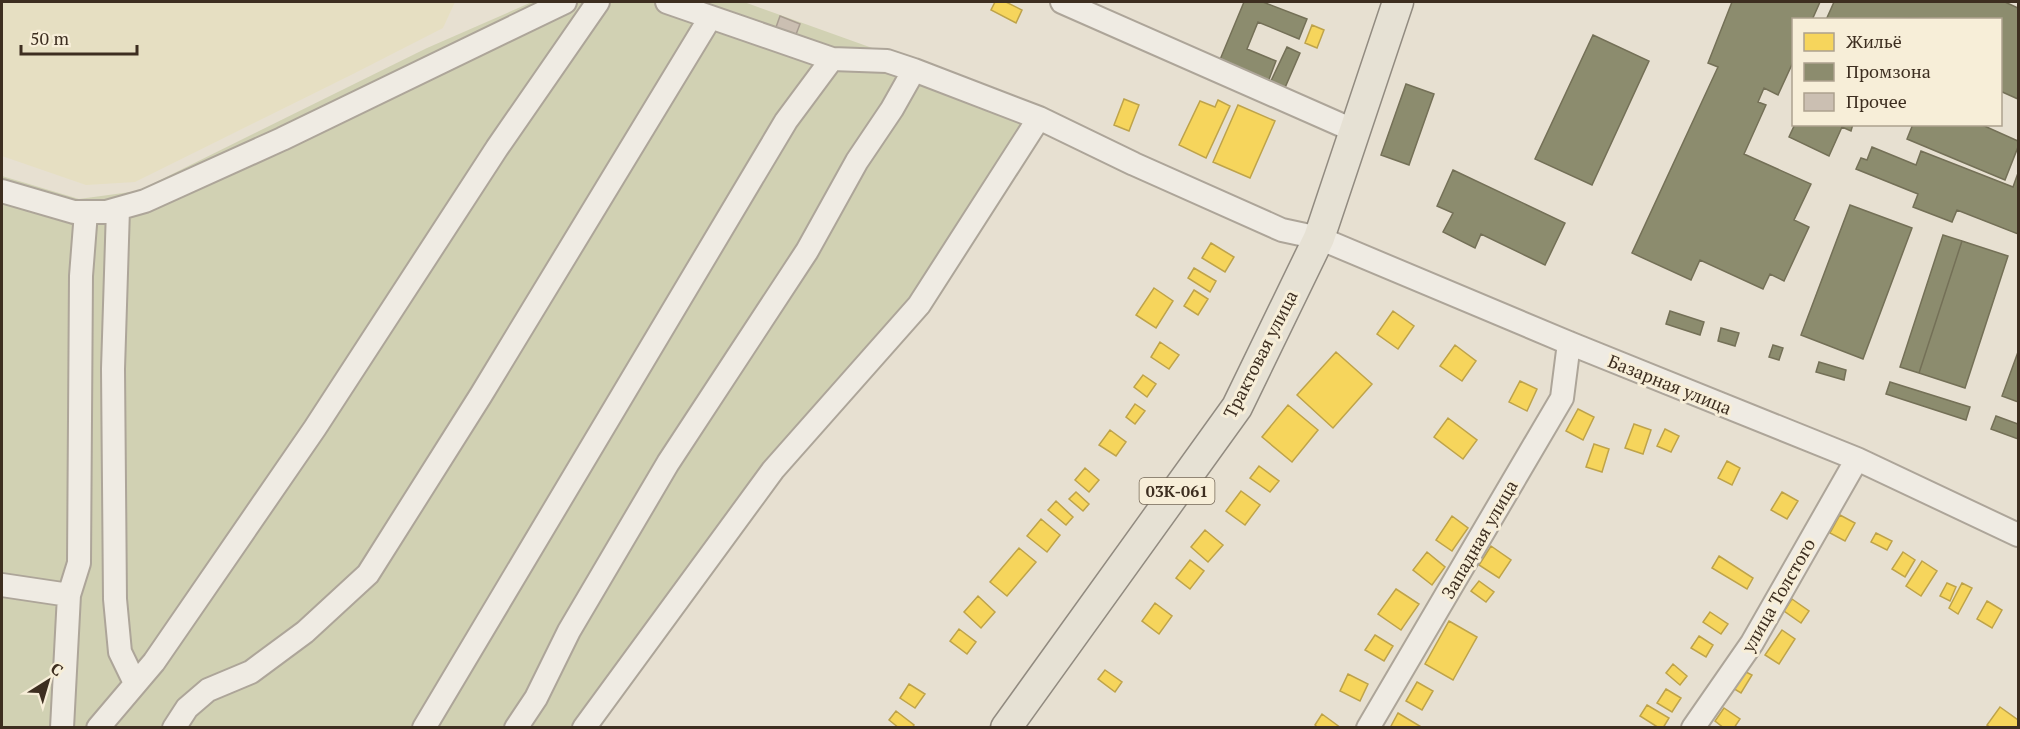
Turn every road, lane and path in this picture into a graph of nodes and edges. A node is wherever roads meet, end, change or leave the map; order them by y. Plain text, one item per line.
1 (565, 2) edge
2 (598, 2) edge
3 (667, 2) edge
4 (1062, 2) edge
5 (1395, 2) edge
6 (710, 18) junction
7 (832, 59) junction
8 (914, 70) junction
9 (1039, 118) junction
10 (1355, 131) junction
11 (2, 191) edge
12 (118, 209) junction
13 (86, 212) junction
14 (1319, 238) junction
15 (1569, 343) junction
16 (1857, 459) junction
17 (2019, 535) edge
18 (2, 585) edge
19 (69, 596) junction
20 (135, 683) junction
21 (62, 728) edge
22 (98, 728) edge
23 (174, 728) edge
24 (424, 728) edge
25 (516, 728) edge
26 (584, 728) edge
27 (1006, 728) edge
28 (1368, 728) edge
29 (1693, 728) edge

1 - 12 street
2 - 20 street
3 - 6 street, Базарная улица
4 - 10 street
5 - 10 main road, Трактовая улица
6 - 7 street, Базарная улица
6 - 23 street
7 - 8 street, Базарная улица
7 - 24 street
8 - 9 street, Базарная улица
8 - 25 street
9 - 14 street, Базарная улица
9 - 26 street
10 - 14 main road, Трактовая улица
11 - 13 street
12 - 13 street
12 - 20 street
13 - 19 street
14 - 15 street, Базарная улица
14 - 27 main road, Трактовая улица / 03К-061
15 - 16 street, Базарная улица
15 - 28 street, Западная улица
16 - 17 street, Базарная улица
16 - 29 street, улица Толстого
18 - 19 street
19 - 21 street
20 - 22 street

